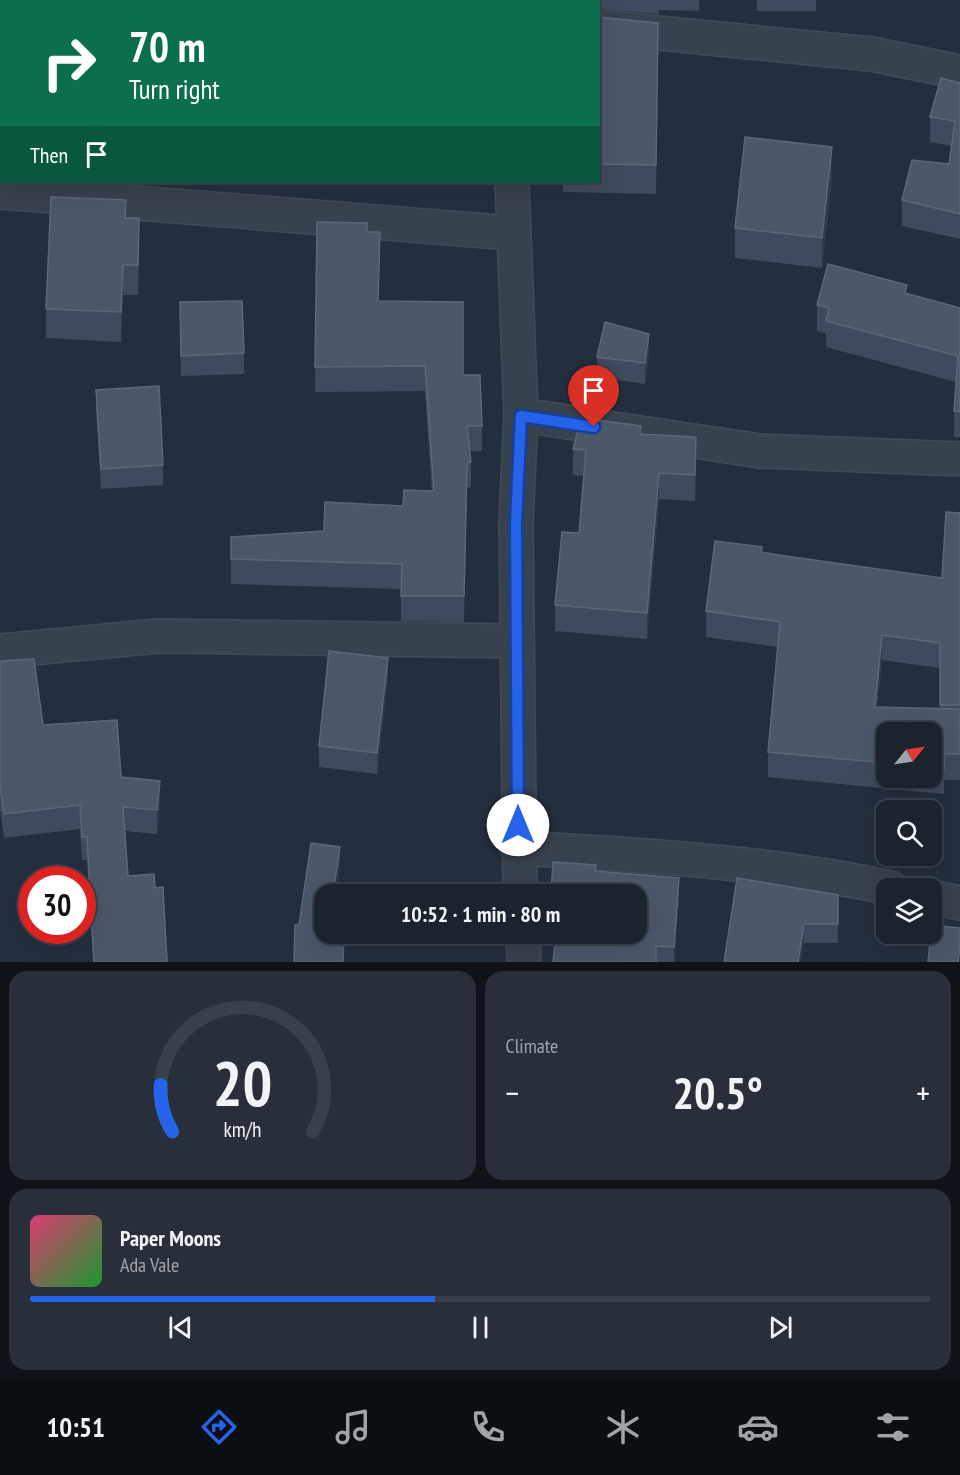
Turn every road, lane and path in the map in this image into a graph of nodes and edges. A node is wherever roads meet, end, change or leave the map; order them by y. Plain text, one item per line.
1 (600, 27) edge
2 (960, 72) edge
3 (512, 183) edge
4 (0, 192) edge
5 (190, 193) edge
6 (512, 233) junction
7 (521, 416) junction
8 (960, 459) edge
9 (517, 641) junction
10 (0, 651) edge
11 (518, 848) junction
12 (520, 884) edge
13 (876, 885) edge
14 (942, 899) edge
15 (960, 903) edge
16 (523, 944) edge
17 (524, 962) edge

1 - 2 street
3 - 6 street
4 - 5 street
5 - 6 street
6 - 7 street
7 - 8 street
7 - 9 street
9 - 10 street
9 - 11 street
11 - 12 street
11 - 13 street
14 - 15 street
16 - 17 street

